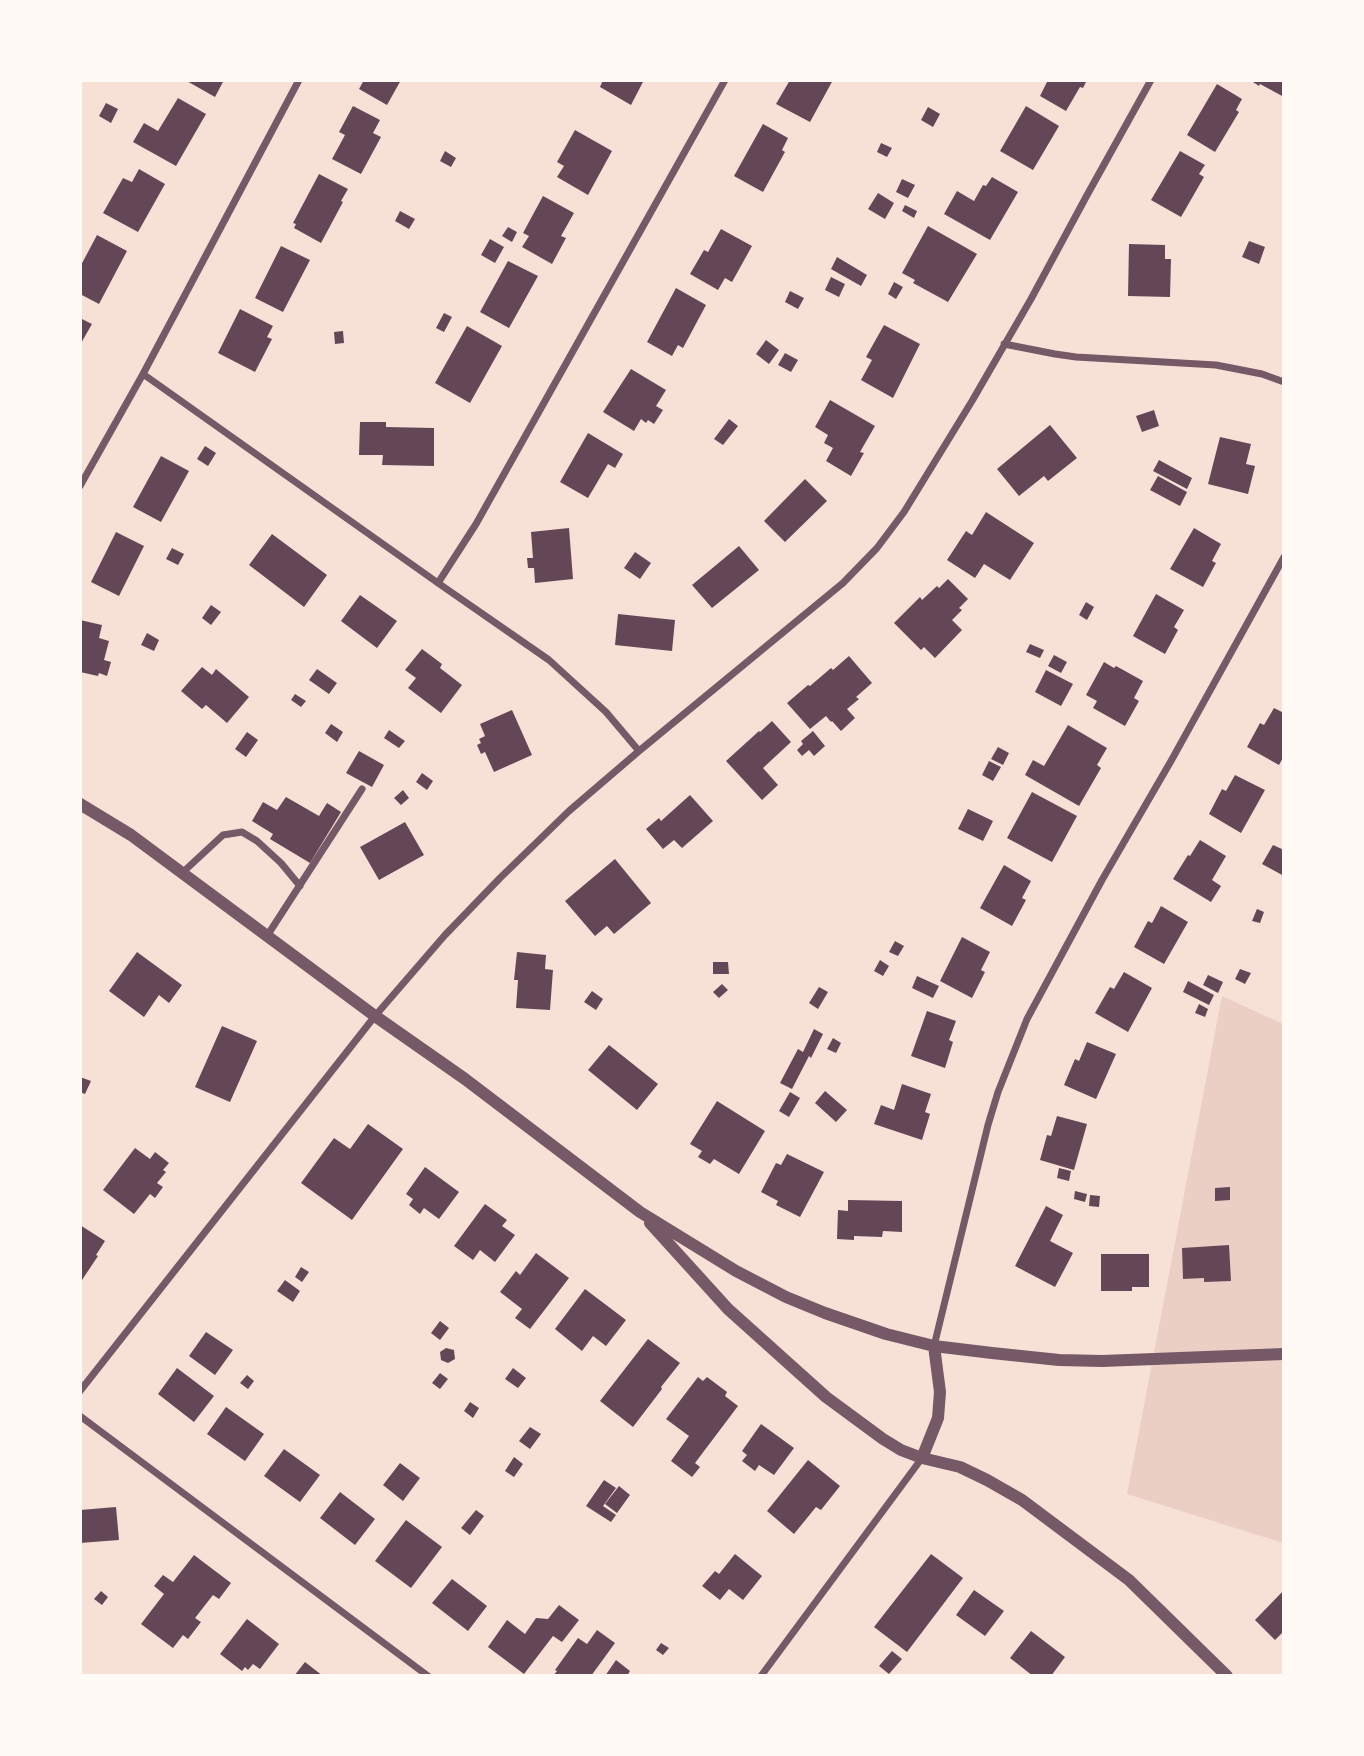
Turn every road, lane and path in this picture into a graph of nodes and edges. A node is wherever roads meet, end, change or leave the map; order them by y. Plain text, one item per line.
1 (299, 80) edge
2 (725, 80) edge
3 (1151, 80) edge
4 (1004, 344) junction
5 (143, 374) junction
6 (1283, 382) edge
7 (80, 486) edge
8 (1283, 556) edge
9 (438, 583) junction
10 (639, 751) junction
11 (362, 789) dead end
12 (80, 804) edge
13 (182, 873) junction
14 (300, 886) junction
15 (267, 936) junction
16 (375, 1016) junction
17 (640, 1212) junction
18 (934, 1346) junction
19 (1283, 1354) edge
20 (80, 1391) edge
21 (80, 1416) edge
22 (922, 1458) junction
23 (428, 1675) edge
24 (761, 1675) edge
25 (1227, 1675) edge

1 - 5 street
2 - 9 street
3 - 4 street
4 - 6 street
4 - 10 street
5 - 7 street
5 - 9 street
8 - 18 street
9 - 10 street
10 - 16 street
11 - 14 street
12 - 13 street
13 - 14 street
13 - 15 street
14 - 15 street
15 - 16 street
16 - 17 street
16 - 20 street
17 - 18 street
17 - 22 street
18 - 19 street
18 - 22 street
21 - 23 street
22 - 24 street
22 - 25 street

